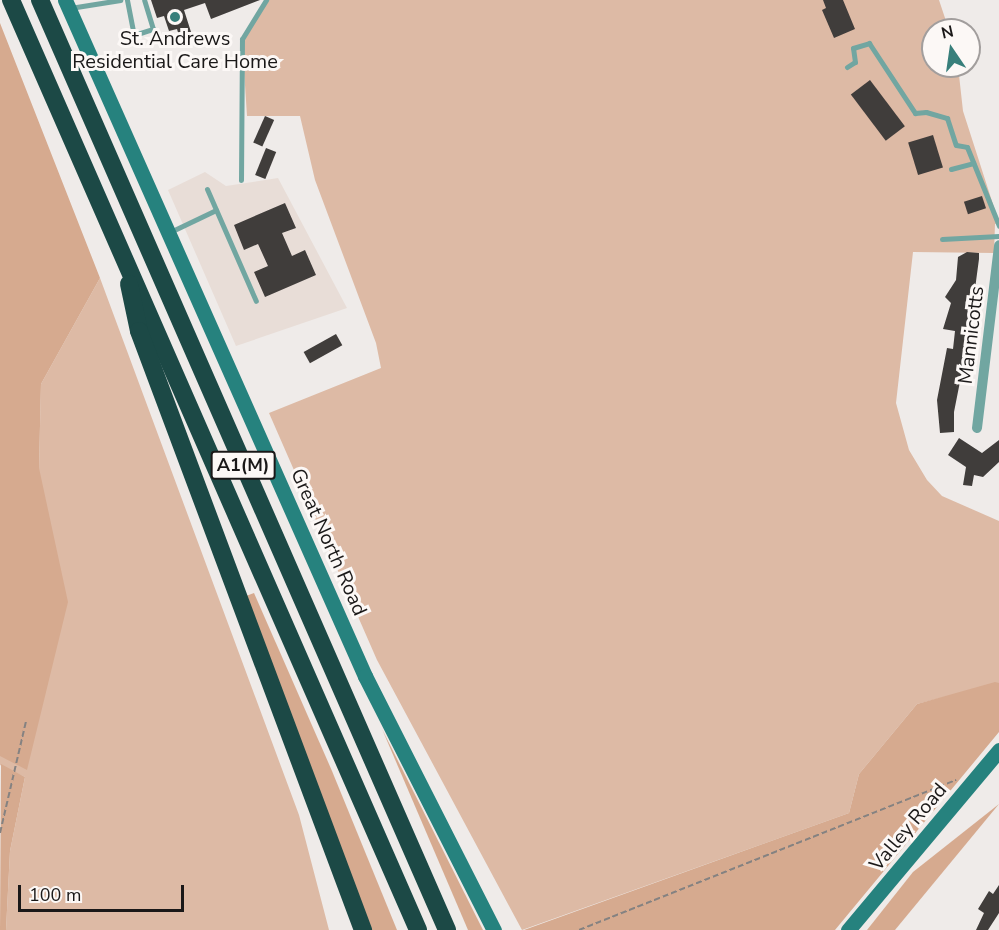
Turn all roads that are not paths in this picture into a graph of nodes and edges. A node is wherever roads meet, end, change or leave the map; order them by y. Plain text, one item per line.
1 (11, 0) edge
2 (40, 0) edge
3 (120, 0) edge
4 (126, 0) edge
5 (144, 0) edge
6 (266, 0) edge
7 (67, 2) edge
8 (848, 67) dead end
9 (973, 163) junction
10 (951, 169) dead end
11 (241, 180) dead end
12 (207, 189) dead end
13 (216, 210) junction
14 (999, 226) edge
15 (169, 233) junction
16 (999, 236) edge
17 (942, 239) dead end
18 (999, 245) edge
19 (126, 261) junction
20 (256, 301) dead end
21 (977, 428) dead end
22 (999, 750) edge
23 (363, 930) edge
24 (418, 930) edge
25 (447, 930) edge
26 (494, 930) edge
27 (848, 930) edge

1 - 19 highway, A1(M)
2 - 25 highway, A1(M)
3 - 7 lane
4 - 5 lane
6 - 11 lane
7 - 15 main road, Great North Road
8 - 9 lane
9 - 10 lane
9 - 14 lane
12 - 13 lane
13 - 15 lane
13 - 20 lane
15 - 26 main road, Great North Road
16 - 17 lane
18 - 21 street, Mannicotts
19 - 23 highway, A1(M)
19 - 24 highway, A1(M)
22 - 27 main road, Valley Road

